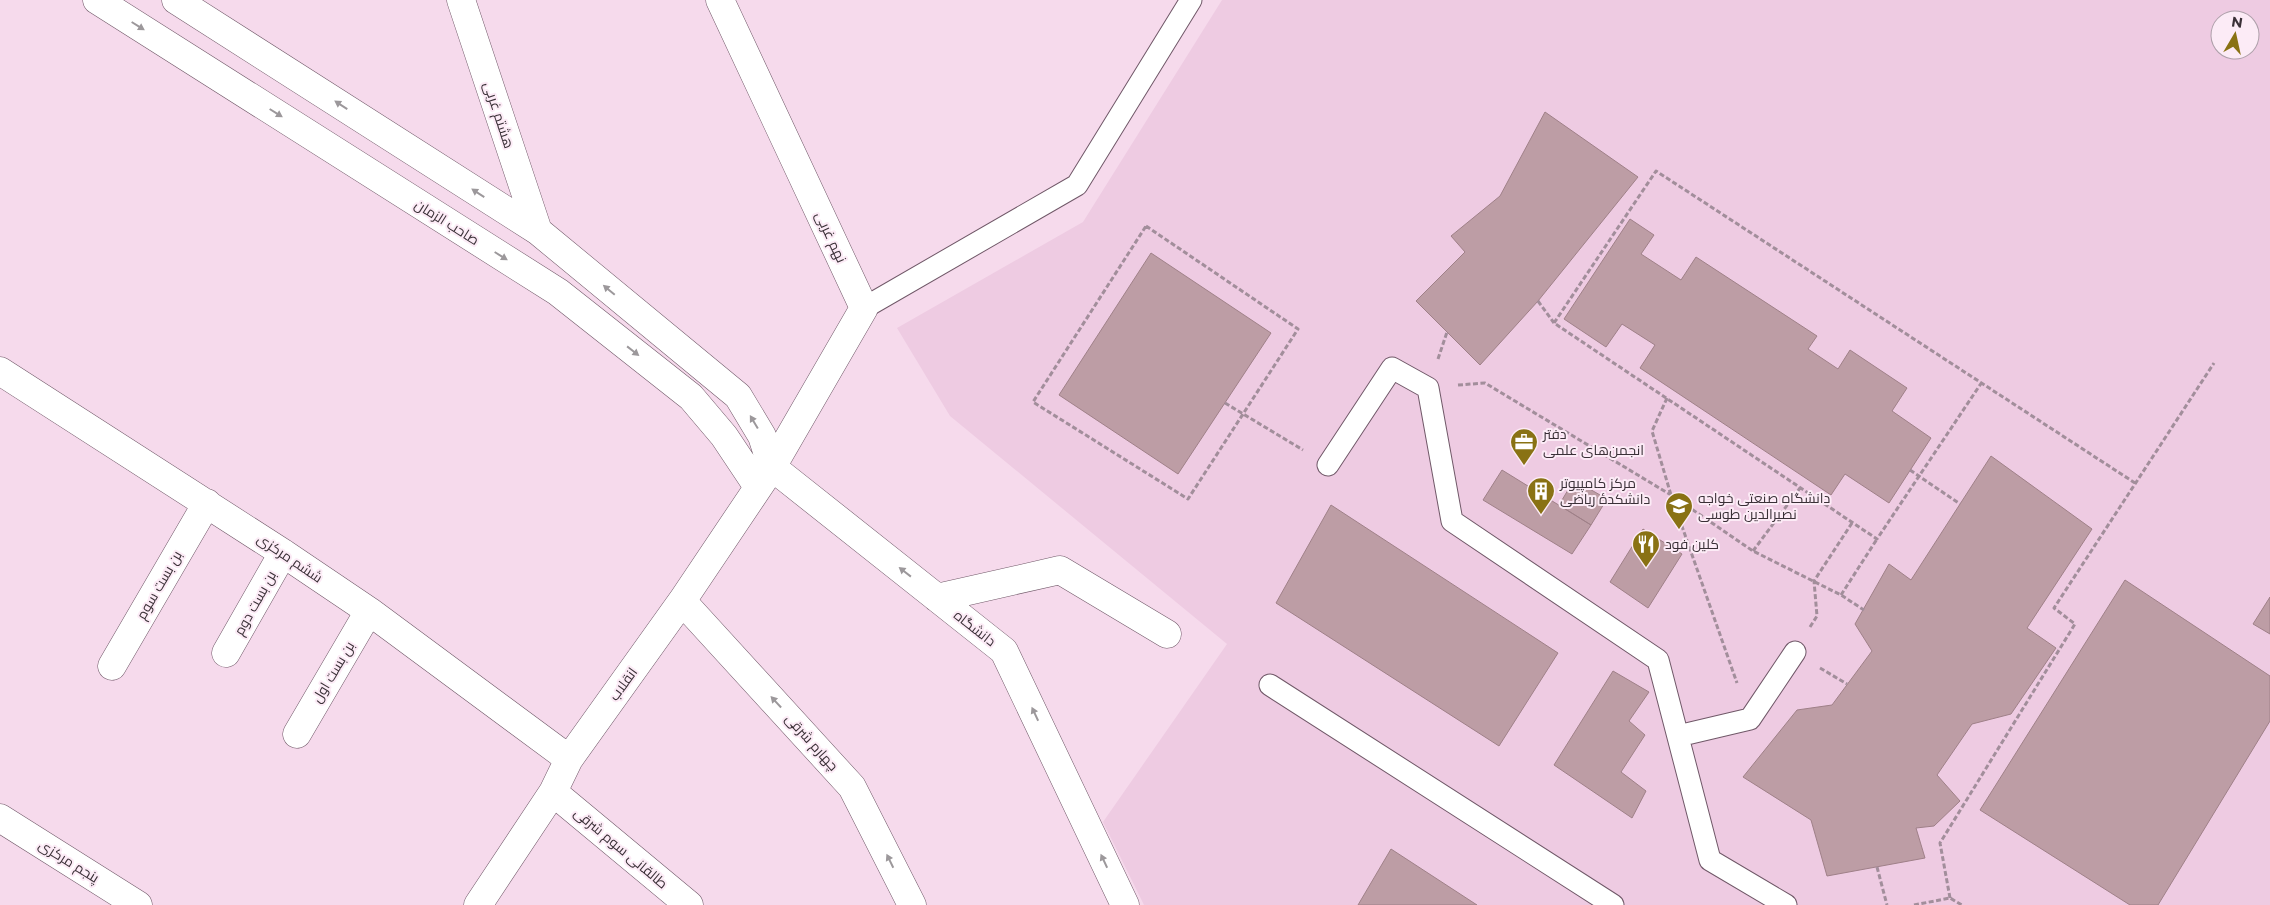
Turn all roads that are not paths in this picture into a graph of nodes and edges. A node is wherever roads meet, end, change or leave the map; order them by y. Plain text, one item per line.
1 (97, 0) edge
2 (176, 0) edge
3 (461, 0) edge
4 (720, 0) edge
5 (1191, 0) edge
6 (538, 231) junction
7 (864, 308) junction
8 (2, 377) edge
9 (1328, 464) road end
10 (765, 477) junction
11 (207, 503) junction
12 (283, 553) junction
13 (937, 598) junction
14 (682, 601) junction
15 (369, 611) junction
16 (1168, 634) dead end
17 (1795, 652) dead end
18 (226, 653) dead end
19 (112, 666) dead end
20 (1270, 685) dead end
21 (297, 734) dead end
22 (1678, 736) junction
23 (569, 759) junction
24 (553, 792) junction
25 (0, 818) edge
26 (138, 905) edge
27 (478, 905) edge
28 (689, 905) edge
29 (912, 905) edge
30 (1126, 905) edge
31 (1613, 905) edge
32 (1786, 905) edge

1 -> 10 street, صاحب الزمان
6 -> 2 street
3 - 6 street, هشتم غربی
4 - 7 street, نهم غربی
5 - 7 lane
10 -> 6 street
7 - 10 street
8 - 11 street, ششم مرکزی
9 - 22 lane
13 -> 10 street, دانشگاه
10 - 14 street, انقلاب
11 - 12 street, ششم مرکزی
11 - 19 street, بن بست سوم
12 - 15 street, ششم مرکزی
12 - 18 street, بن بست دوم
13 - 16 street
30 -> 13 street, دانشگاه
14 - 23 street, انقلاب
29 -> 14 street, چهارم شرقی
15 - 21 street, بن بست اول
15 - 23 street, ششم مرکزی
17 - 22 lane
20 - 31 lane
22 - 32 lane
23 - 24 street, انقلاب
24 - 27 street, انقلاب
24 - 28 street, طالقانی سوم شرقی
25 - 26 street, پنجم مرکزی

